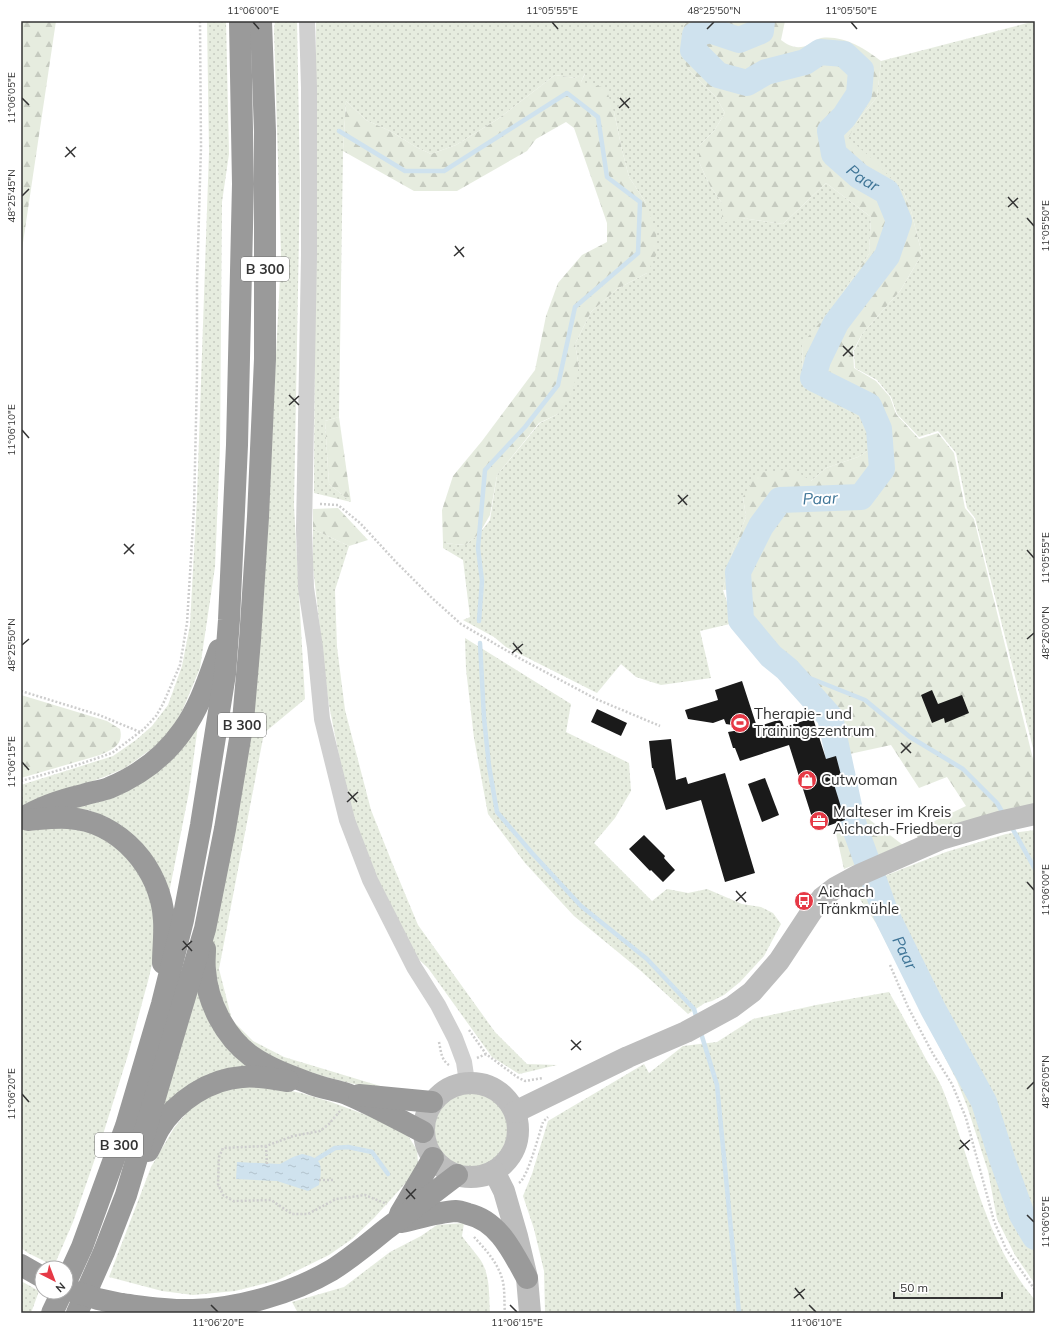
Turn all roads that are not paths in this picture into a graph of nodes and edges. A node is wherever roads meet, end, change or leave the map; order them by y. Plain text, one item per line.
1 (240, 21) edge
2 (261, 21) edge
3 (307, 21) edge
4 (230, 620) junction
5 (1035, 814) edge
6 (21, 820) edge
7 (205, 929) junction
8 (162, 1004) junction
9 (467, 1082) junction
10 (310, 1084) junction
11 (346, 1094) junction
12 (432, 1102) junction
13 (515, 1112) junction
14 (423, 1132) junction
15 (433, 1158) junction
16 (494, 1171) junction
17 (457, 1175) junction
18 (126, 1195) junction
19 (394, 1224) junction
20 (74, 1264) edge
21 (527, 1278) junction
22 (74, 1292) edge
23 (58, 1300) edge
24 (52, 1313) edge
25 (77, 1313) edge
26 (530, 1313) edge

1 - 4 highway, B 300
2 - 7 highway, B 300
3 - 9 street
4 - 6 highway
4 - 8 highway, B 300
5 - 13 street
6 - 8 highway
7 - 10 highway
7 - 18 highway, B 300
8 - 20 highway, B 300
9 - 12 street
9 - 13 street
10 - 11 highway
10 - 18 highway
11 - 12 highway
11 - 14 highway
12 - 14 street
13 - 16 street
14 - 15 street
15 - 17 street
15 - 19 highway
16 - 17 street
16 - 21 street
17 - 19 highway
18 - 25 highway, B 300
19 - 21 highway
19 - 22 highway, bridge
21 - 26 street
23 - 24 highway

